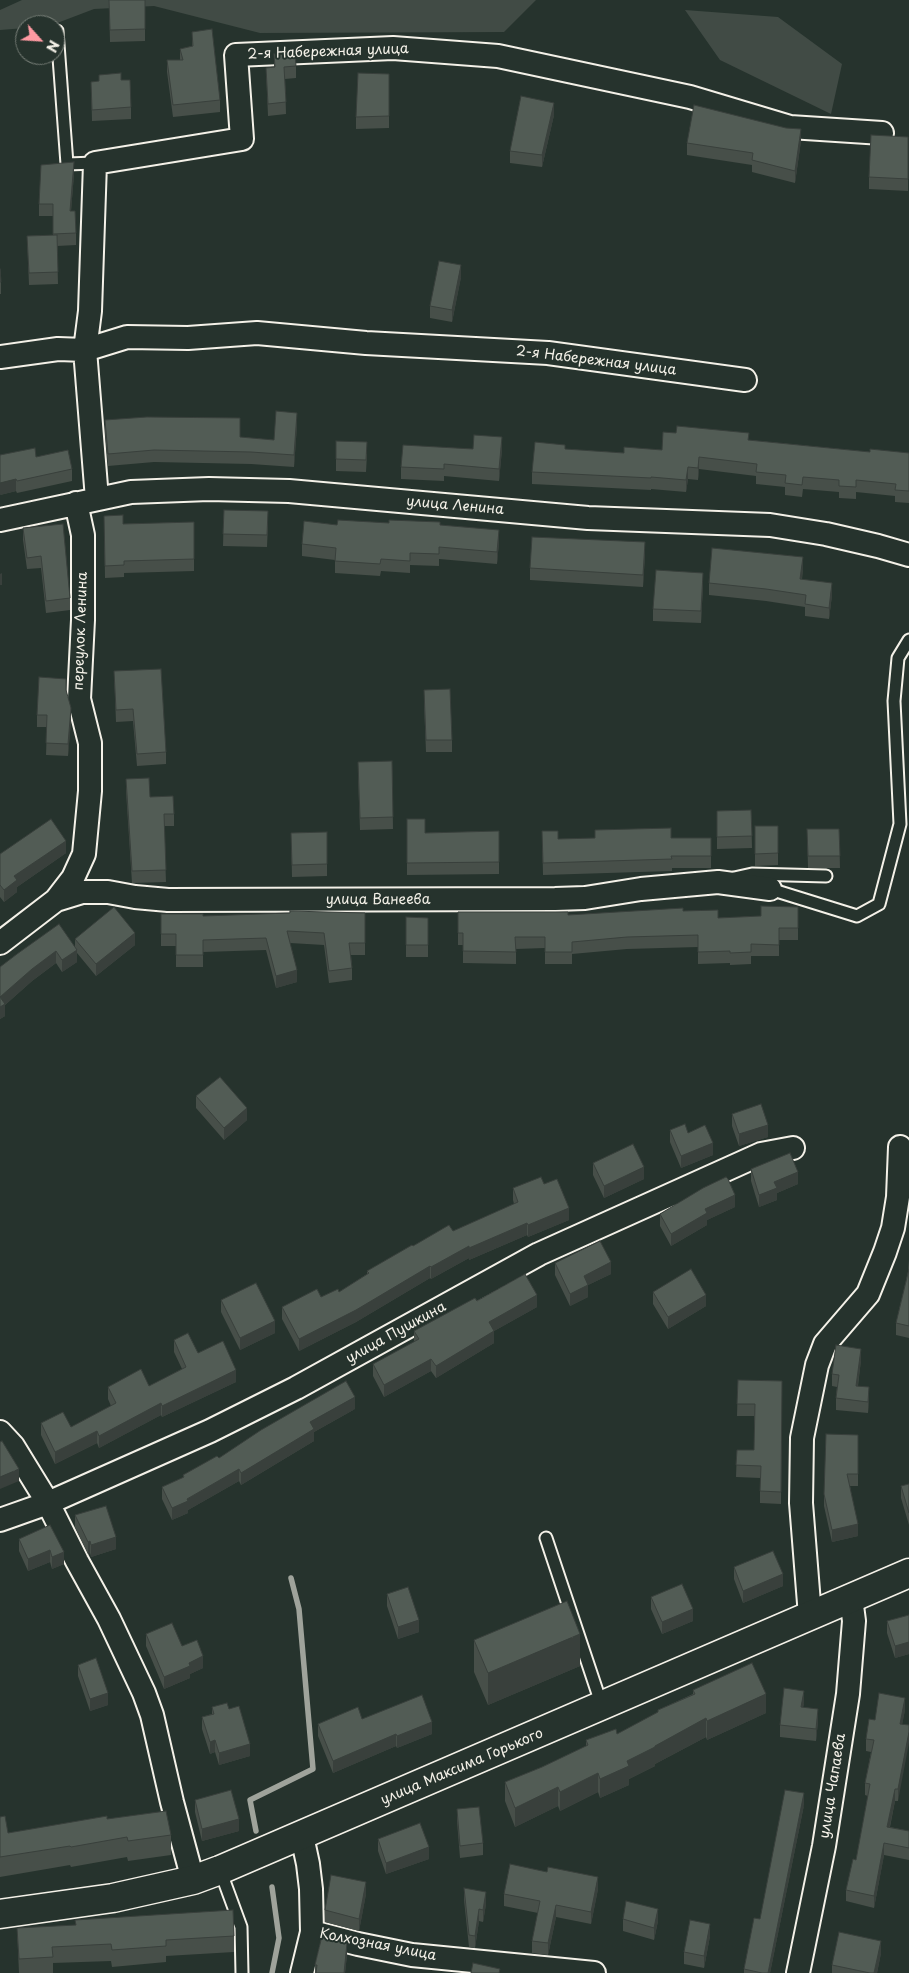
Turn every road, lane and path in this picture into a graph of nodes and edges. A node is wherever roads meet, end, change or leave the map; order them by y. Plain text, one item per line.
1 (60, 65) edge
2 (882, 133) dead end
3 (95, 163) junction
4 (85, 350) junction
5 (0, 357) edge
6 (745, 380) dead end
7 (86, 501) junction
8 (0, 520) edge
9 (909, 555) edge
10 (909, 640) edge
11 (84, 854) junction
12 (826, 876) dead end
13 (718, 882) junction
14 (770, 889) joint
15 (108, 892) junction
16 (56, 900) junction
17 (0, 943) edge
18 (900, 1147) dead end
19 (793, 1148) dead end
20 (0, 1432) edge
21 (48, 1503) junction
22 (0, 1520) edge
23 (546, 1538) dead end
24 (909, 1574) edge
25 (851, 1598) junction
26 (810, 1616) junction
27 (602, 1706) junction
28 (302, 1836) junction
29 (220, 1870) junction
30 (193, 1880) junction
31 (0, 1914) edge
32 (312, 1932) junction
33 (242, 1973) edge
34 (302, 1973) edge
35 (594, 1973) edge
36 (798, 1973) edge

1 - 3 lane
2 - 3 street, 2-я Набережная улица
3 - 4 street, переулок Ленина
4 - 5 street, 2-я Набережная улица
4 - 6 street, 2-я Набережная улица
4 - 7 street, переулок Ленина
7 - 8 street, улица Ленина
7 - 9 street, улица Ленина
7 - 11 street, переулок Ленина
10 - 14 lane
11 - 15 street
11 - 16 street, переулок Ленина
12 - 13 lane
13 - 14 street, улица Ванеева
13 - 15 street, улица Ванеева
15 - 16 street, улица Ванеева
16 - 17 street, улица Ванеева
18 - 26 street
19 - 21 street, улица Пушкина
20 - 21 street
21 - 22 street, улица Пушкина
21 - 30 street
23 - 27 lane
24 - 25 street, улица Максима Горького
25 - 26 street, улица Максима Горького
25 - 36 street, улица Чапаева
26 - 27 street, улица Максима Горького
27 - 28 street, улица Максима Горького
28 - 29 street, улица Максима Горького
28 - 32 street
29 - 30 street, улица Максима Горького
29 - 33 lane
30 - 31 street, улица Максима Горького
32 - 34 street
32 - 35 street, Колхозная улица

